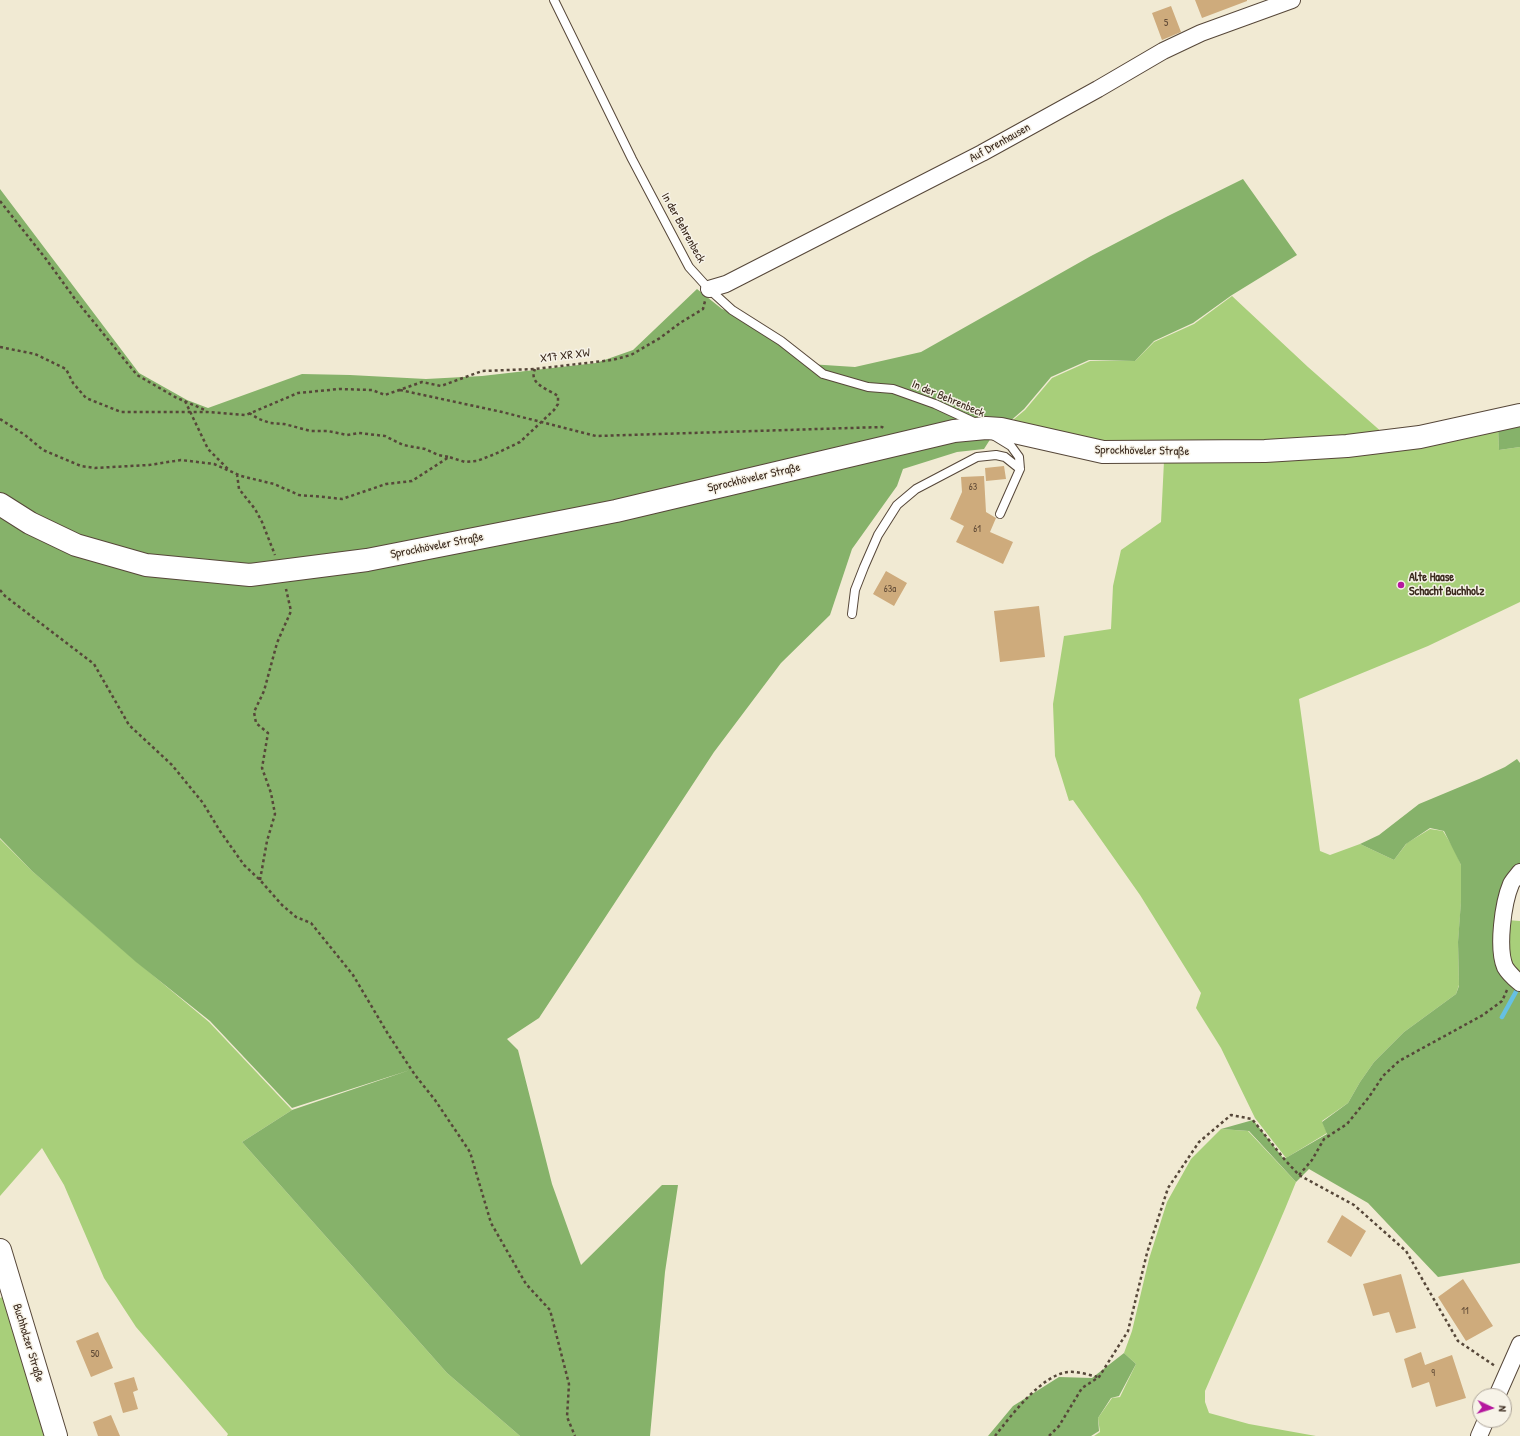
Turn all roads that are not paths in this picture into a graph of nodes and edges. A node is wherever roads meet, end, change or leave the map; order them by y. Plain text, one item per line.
1 (554, 0) edge
2 (1292, 0) edge
3 (709, 289) junction
4 (1520, 415) edge
5 (986, 428) junction
6 (1020, 469) junction
7 (0, 504) edge
8 (1000, 514) dead end
9 (852, 614) dead end
10 (1520, 872) edge
11 (1516, 979) edge
12 (0, 1250) edge
13 (1520, 1344) edge
14 (1501, 1388) edge
15 (56, 1436) edge

1 - 3 lane, In der Behrenbeck
2 - 3 street, Auf Drenhausen
3 - 5 lane, In der Behrenbeck
4 - 5 street, Sprockhöveler Straße
5 - 6 lane, In der Behrenbeck
5 - 7 street, Sprockhöveler Straße
6 - 8 lane
6 - 9 lane
10 - 11 street
12 - 15 street, Buchholzer Straße
13 - 14 street

